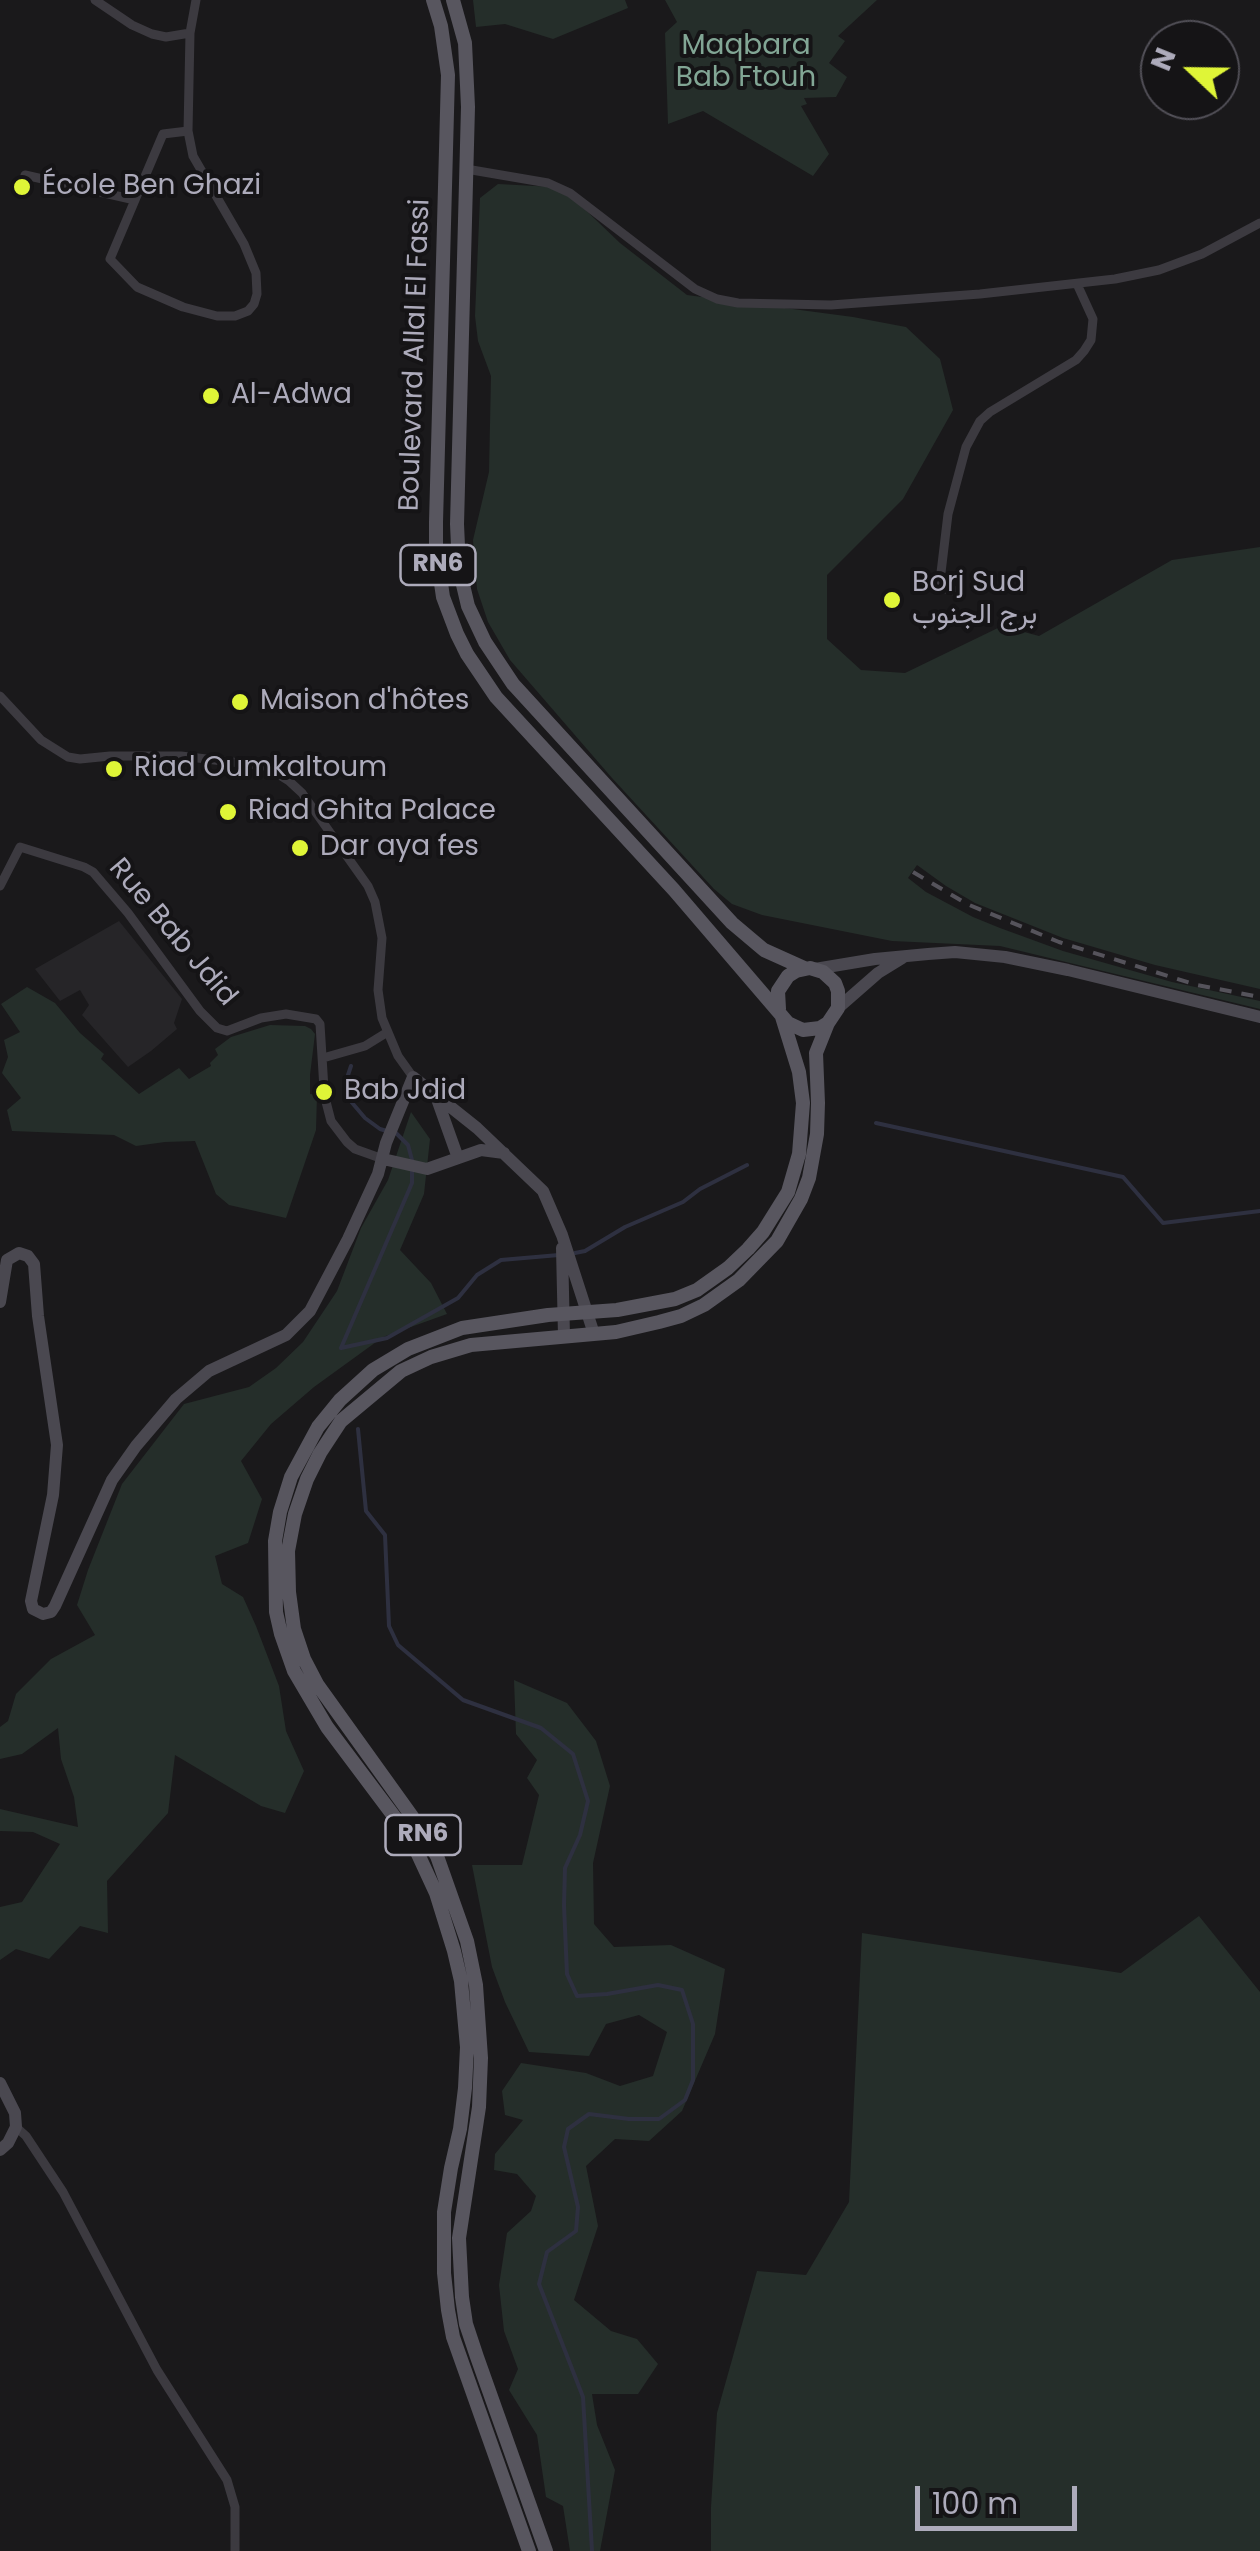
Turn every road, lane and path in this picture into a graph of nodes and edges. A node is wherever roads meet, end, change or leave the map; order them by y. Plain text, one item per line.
1 (95, 0) edge
2 (196, 0) edge
3 (433, 0) edge
4 (453, 0) edge
5 (190, 33) junction
6 (188, 131) junction
7 (466, 169) junction
8 (25, 176) dead end
9 (135, 200) junction
10 (1260, 222) edge
11 (1077, 284) junction
12 (960, 590) dead end
13 (0, 696) edge
14 (0, 886) edge
15 (906, 955) junction
16 (810, 968) junction
17 (838, 1008) junction
18 (780, 1013) junction
19 (1260, 1018) edge
20 (828, 1023) junction
21 (386, 1033) junction
22 (322, 1058) junction
23 (413, 1077) junction
24 (436, 1096) junction
25 (504, 1153) junction
26 (383, 1158) junction
27 (458, 1158) junction
28 (562, 1235) junction
29 (0, 1302) edge
30 (588, 1313) junction
31 (564, 1315) junction
32 (594, 1334) junction
33 (564, 1336) junction
34 (287, 1632) junction
35 (383, 1789) junction
36 (0, 2082) edge
37 (16, 2127) junction
38 (0, 2150) edge
39 (235, 2551) edge
40 (529, 2551) edge
41 (546, 2551) edge

1 - 5 street
2 - 5 street
3 - 18 main road, Boulevard Allal El Fassi / RN6
4 - 7 main road, Boulevard Allal El Fassi / RN6
5 - 6 street
6 - 9 street
6 - 9 street
7 - 11 street
7 - 16 main road, Boulevard Allal El Fassi / RN6
8 - 9 street
10 - 11 street
11 - 12 street
13 - 21 street
14 - 22 street, Rue Bab Jdid
15 - 16 main road
15 - 17 main road
15 - 19 main road
16 - 17 main road
16 - 18 main road
17 - 20 main road, RN6
18 - 20 main road
18 - 30 main road, Boulevard Allal El Fassi / RN6
20 - 32 main road, Boulevard Allal El Fassi / RN6
21 - 22 street
21 - 23 street
22 - 26 street, Rue Bab Jdid
23 - 24 main road
23 - 26 main road
24 - 25 main road
24 - 27 main road
25 - 27 main road, Rue Bab Jdid
25 - 28 main road
26 - 27 main road, Rue Bab Jdid
26 - 29 main road
28 - 30 main road
28 - 31 main road
30 - 31 main road, Boulevard Allal El Fassi / RN6
30 - 32 main road
31 - 33 main road
31 - 34 main road, Boulevard Allal El Fassi / RN6
32 - 33 main road, Boulevard Allal El Fassi / RN6
33 - 34 main road, Boulevard Allal El Fassi / RN6
34 - 35 main road, Boulevard Allal El Fassi / RN6
35 - 40 main road, Boulevard Allal El Fassi / RN6
35 - 41 main road, Boulevard Allal El Fassi / RN6
36 - 37 main road
37 - 38 main road
37 - 39 street

